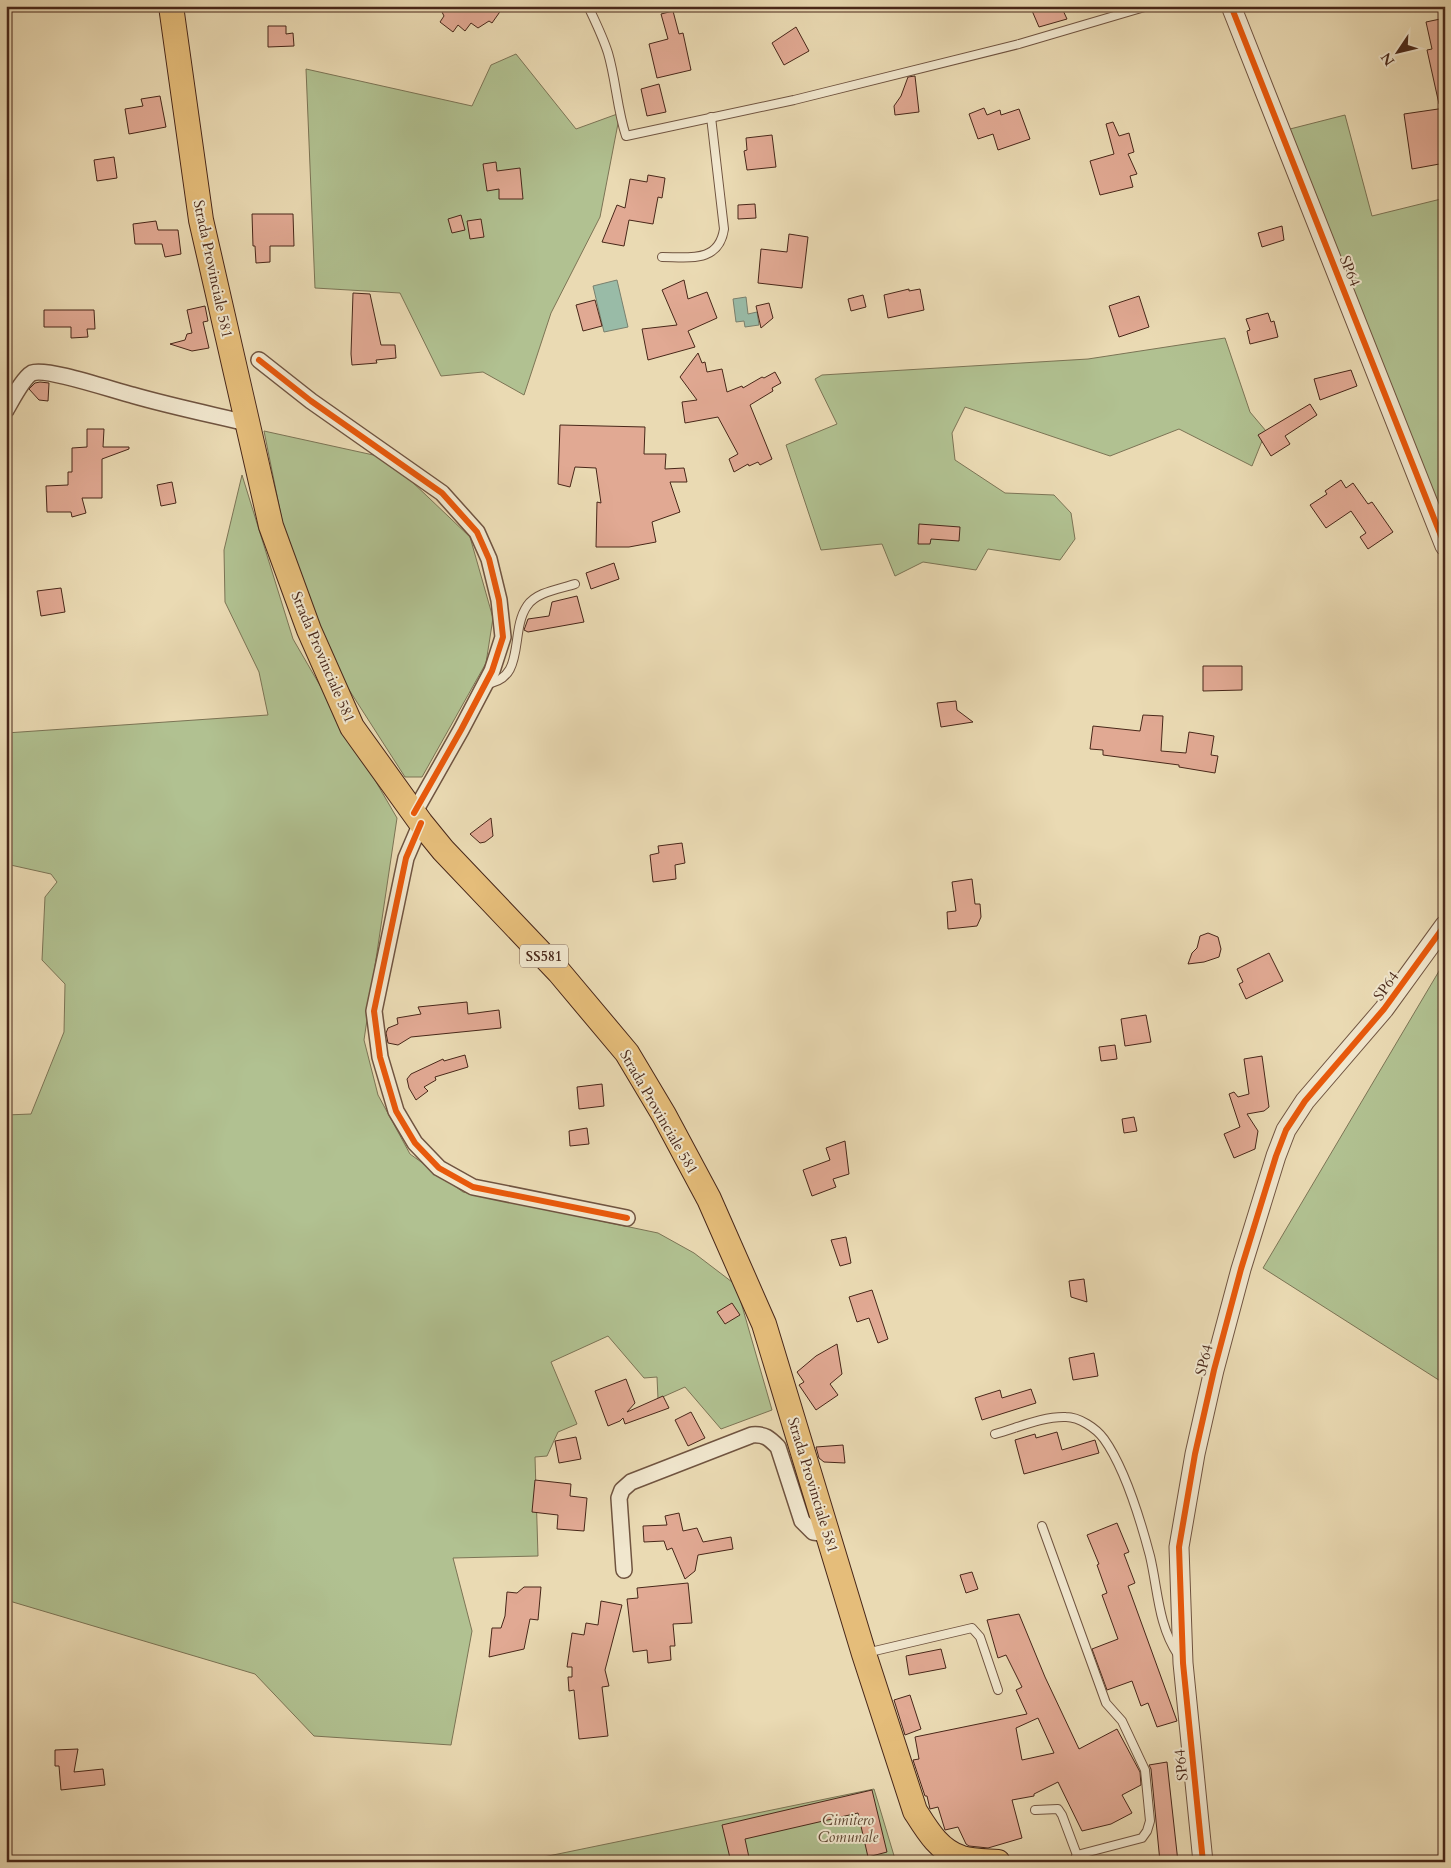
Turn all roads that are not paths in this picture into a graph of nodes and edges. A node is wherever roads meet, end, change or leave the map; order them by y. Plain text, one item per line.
1 (171, 6) edge
2 (588, 6) edge
3 (1148, 6) edge
4 (1231, 6) edge
5 (711, 118) junction
6 (662, 257) dead end
7 (259, 360) dead end
8 (6, 410) edge
9 (248, 423) junction
10 (1445, 546) edge
11 (575, 584) dead end
12 (485, 684) junction
13 (417, 818) junction
14 (1445, 925) edge
15 (627, 1218) dead end
16 (995, 1434) dead end
17 (1042, 1526) dead end
18 (828, 1534) junction
19 (624, 1570) dead end
20 (864, 1654) junction
21 (1183, 1663) junction
22 (998, 1690) dead end
23 (1035, 1810) dead end
24 (1075, 1858) edge
25 (998, 1862) edge
26 (1203, 1862) edge

1 - 9 main road, Strada Provinciale 581 / SS581
2 - 5 lane
3 - 5 lane
4 - 10 street, SP64 / SP64
5 - 6 lane
7 - 12 street
8 - 9 street
9 - 13 main road, Strada Provinciale 581 / SS581
11 - 12 lane
12 - 13 street
13 - 15 street
13 - 18 main road, Strada Provinciale 581 / SS581
14 - 21 street, SP64 / SP64
16 - 21 lane
17 - 24 lane
18 - 19 street
18 - 20 main road, Strada Provinciale 581 / SS581
20 - 22 lane
20 - 25 main road, Strada Provinciale 581 / SS581
21 - 26 street, SP64 / SP64
23 - 24 lane

